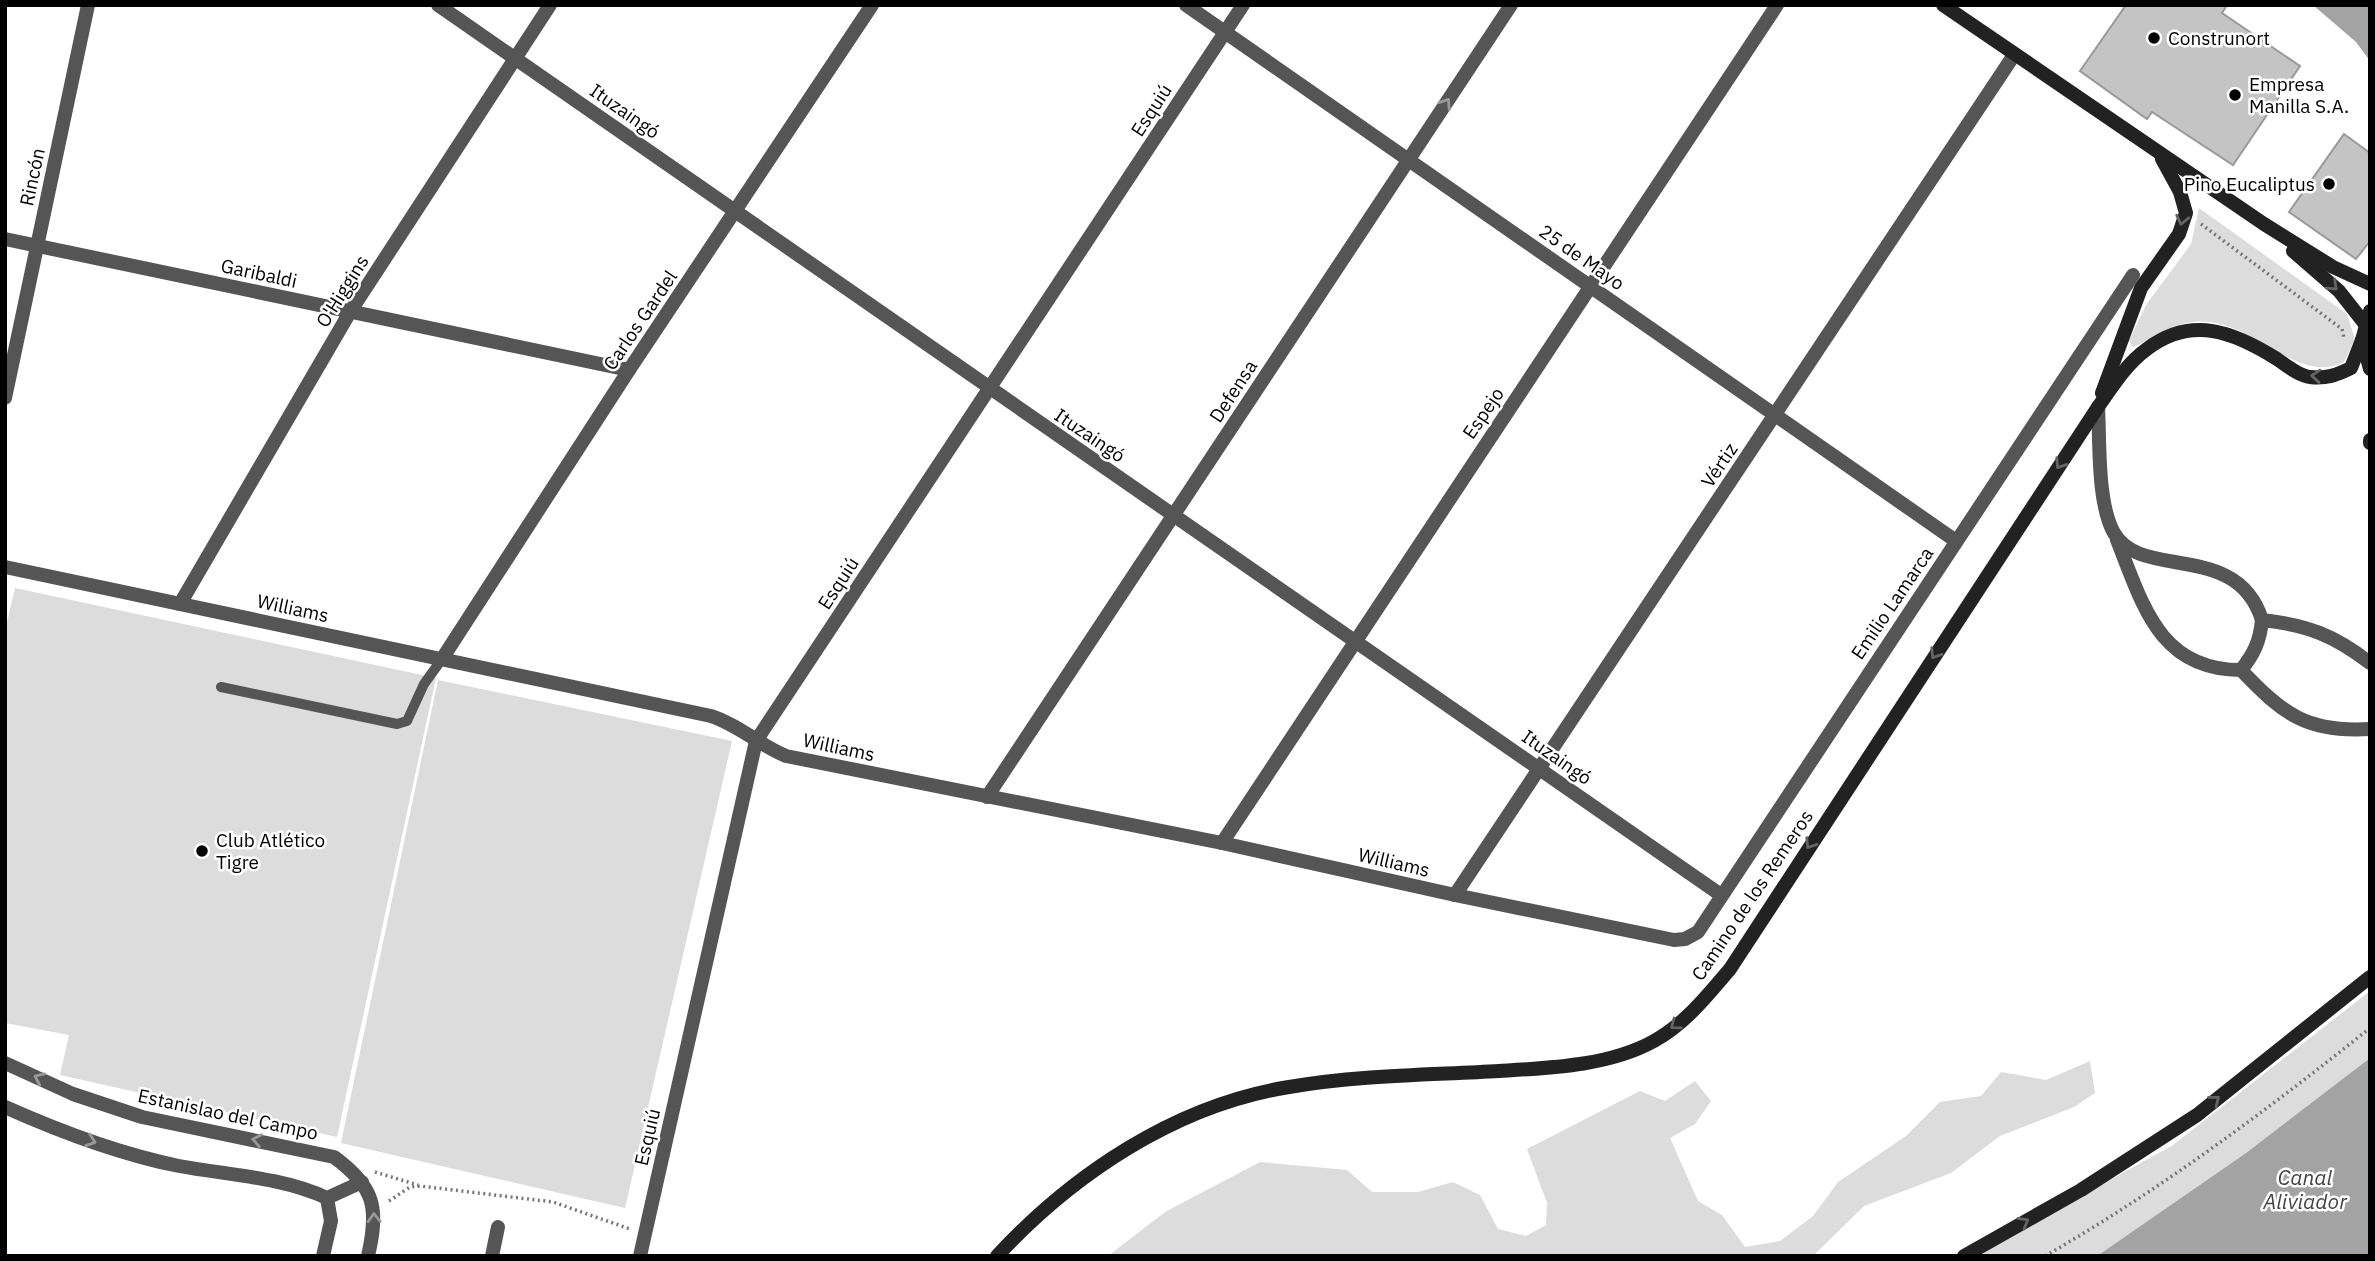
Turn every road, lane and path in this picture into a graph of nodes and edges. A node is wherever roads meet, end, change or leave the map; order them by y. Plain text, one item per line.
1 (88, 5) edge
2 (438, 5) edge
3 (550, 5) edge
4 (872, 5) edge
5 (1186, 5) edge
6 (1243, 5) edge
7 (1511, 5) edge
8 (1777, 5) edge
9 (1943, 5) edge
10 (1225, 33) junction
11 (2014, 55) junction
12 (515, 58) junction
13 (2162, 158) junction
14 (1408, 160) junction
15 (737, 212) junction
16 (2200, 222) dead end
17 (2264, 224) junction
18 (5, 239) edge
19 (38, 246) junction
20 (2133, 275) dead end
21 (2370, 284) edge
22 (1591, 286) junction
23 (350, 312) junction
24 (2367, 317) edge
25 (2362, 340) junction
26 (2351, 368) junction
27 (2370, 369) edge
28 (629, 370) junction
29 (989, 390) junction
30 (5, 398) edge
31 (2098, 407) junction
32 (1776, 415) junction
33 (1174, 515) junction
34 (2114, 532) junction
35 (1956, 541) junction
36 (5, 567) edge
37 (180, 604) junction
38 (2262, 620) junction
39 (1356, 640) junction
40 (442, 659) junction
41 (2370, 663) edge
42 (2241, 670) junction
43 (221, 687) dead end
44 (2370, 729) edge
45 (756, 741) junction
46 (1540, 768) junction
47 (987, 797) junction
48 (1222, 843) junction
49 (1455, 895) junction
50 (1721, 895) junction
51 (1674, 940) joint
52 (2370, 977) edge
53 (2370, 1028) edge
54 (5, 1063) edge
55 (5, 1107) edge
56 (358, 1177) junction
57 (420, 1186) junction
58 (327, 1198) junction
59 (373, 1202) junction
60 (498, 1227) dead end
61 (645, 1233) junction
62 (323, 1256) edge
63 (368, 1256) edge
64 (492, 1256) edge
65 (640, 1256) edge
66 (996, 1256) edge
67 (1964, 1256) edge
68 (2045, 1256) edge

1 - 19 street, Rincón
2 - 12 street, Ituzaingó
3 - 12 street, O'Higgins
4 - 15 street, Carlos Gardel
5 - 10 street, 25 de Mayo
6 - 10 street, Esquiú
14 -> 7 street, Defensa
8 - 22 street, Espejo
9 - 11 main road
10 - 14 street, 25 de Mayo
10 - 29 street, Esquiú
11 - 13 main road
11 - 32 street, Vértiz
12 - 15 street, Ituzaingó
12 - 23 street, O'Higgins
13 - 17 main road
13 -> 31 main road, Camino de los Remeros
14 - 22 street, 25 de Mayo
14 - 33 street, Defensa
15 - 28 street, Carlos Gardel
15 - 29 street, Ituzaingó
16 - 26 path
17 - 21 main road
17 -> 24 main road
18 - 19 street, Garibaldi
19 - 23 street, Garibaldi
19 - 30 street, Rincón
20 - 35 street, Emilio Lamarca
22 - 32 street, 25 de Mayo
22 - 39 street, Espejo
23 - 28 street, Garibaldi
23 - 37 street, O'Higgins
24 - 25 main road
25 - 26 main road
25 - 27 main road
26 -> 31 main road, Camino de los Remeros
28 - 40 street, Carlos Gardel
29 - 33 street, Ituzaingó
29 - 45 street, Esquiú
31 - 34 street
31 -> 66 main road, Camino de los Remeros
32 - 35 street, 25 de Mayo
32 - 46 street, Vértiz
33 - 39 street, Ituzaingó
33 - 47 street, Defensa
34 - 38 street
34 - 42 street
35 - 50 street, Emilio Lamarca
36 - 37 street, Williams
37 - 40 street, Williams
38 - 41 street
38 - 42 street
39 - 46 street, Ituzaingó
39 - 48 street, Espejo
40 - 43 lane
40 - 45 street, Williams
42 - 44 street
45 - 47 street, Williams
45 - 61 street, Esquiú
46 - 49 street, Vértiz
46 - 50 street, Ituzaingó
47 - 48 street, Williams
48 - 49 street, Williams
49 - 51 street, Williams
50 - 51 street, Emilio Lamarca
67 -> 52 main road
53 - 68 path
56 -> 54 street, Estanislao del Campo
55 -> 58 street
56 - 57 path
56 - 58 street
56 - 59 street
57 - 59 path
57 - 61 path
58 - 62 street
63 -> 59 street
60 - 64 street
61 - 65 street, Esquiú

